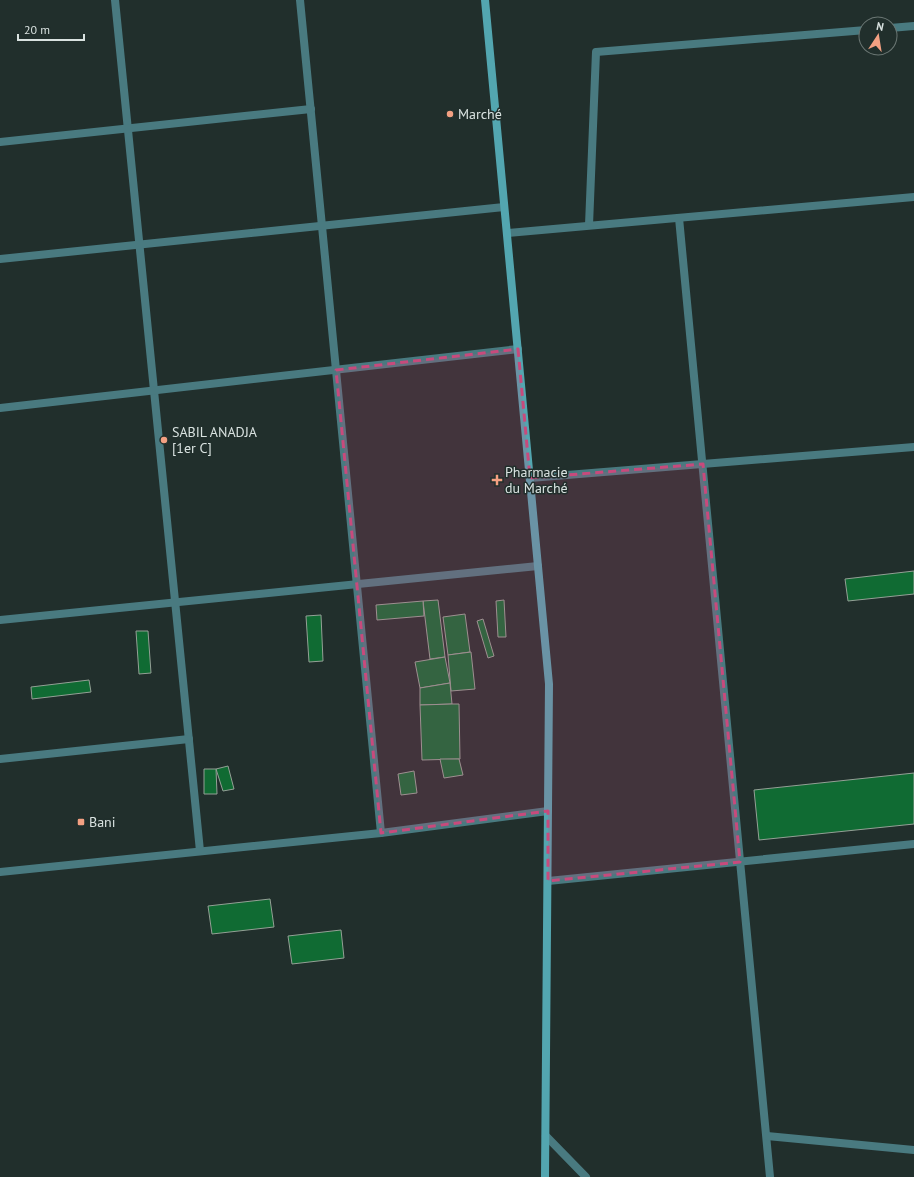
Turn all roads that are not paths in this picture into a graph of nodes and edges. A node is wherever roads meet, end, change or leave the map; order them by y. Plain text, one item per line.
1 (115, 0) edge
2 (300, 0) edge
3 (485, 0) edge
4 (914, 26) edge
5 (898, 27) edge
6 (858, 31) edge
7 (311, 109) junction
8 (128, 128) junction
9 (0, 142) edge
10 (914, 198) edge
11 (504, 207) junction
12 (679, 218) junction
13 (589, 225) junction
14 (322, 226) junction
15 (507, 233) junction
16 (139, 244) junction
17 (0, 259) edge
18 (518, 349) junction
19 (336, 370) junction
20 (154, 391) junction
21 (0, 408) edge
22 (914, 447) edge
23 (703, 464) junction
24 (530, 478) junction
25 (538, 566) junction
26 (357, 585) junction
27 (175, 602) junction
28 (0, 620) edge
29 (188, 739) junction
30 (0, 759) edge
31 (548, 811) junction
32 (380, 833) junction
33 (914, 844) edge
34 (200, 851) junction
35 (740, 862) junction
36 (0, 872) edge
37 (548, 881) junction
38 (546, 1136) junction
39 (767, 1136) junction
40 (914, 1150) edge
41 (545, 1177) edge
42 (586, 1177) edge
43 (770, 1177) edge

1 - 8 street
2 - 7 street
3 - 11 main road
4 - 5 street
6 - 13 street
7 - 8 street
7 - 14 street
8 - 9 street
8 - 16 street
10 - 12 street
11 - 14 street
11 - 15 main road
12 - 13 street
12 - 23 street
13 - 15 street
14 - 16 street
14 - 19 street
15 - 18 main road
16 - 17 street
16 - 20 street
18 - 19 street
18 - 24 main road
19 - 20 street
19 - 26 street
20 - 21 street
20 - 27 street
22 - 23 street
23 - 24 street
23 - 35 street
24 - 25 main road
25 - 26 street
25 - 31 main road
26 - 27 street
26 - 32 street
27 - 28 street
27 - 29 street
29 - 30 street
29 - 34 street
31 - 32 street
31 - 37 main road
32 - 34 street
33 - 35 street
34 - 36 street
35 - 37 street
35 - 39 street
37 - 38 main road
38 - 41 main road
38 - 42 street
39 - 40 street
39 - 43 street

